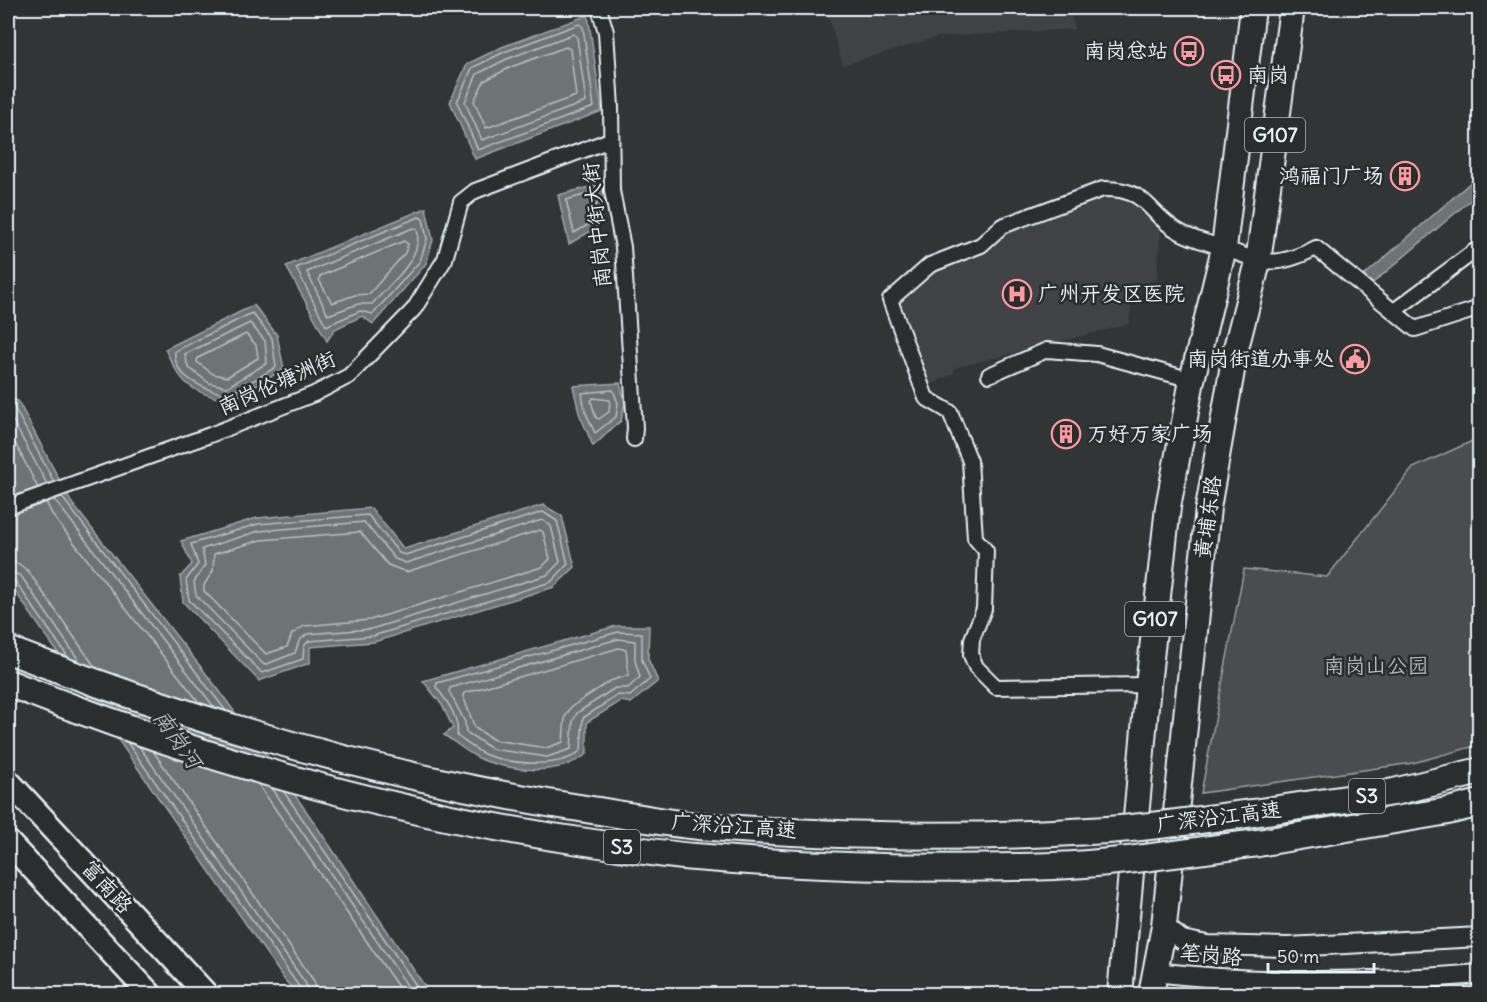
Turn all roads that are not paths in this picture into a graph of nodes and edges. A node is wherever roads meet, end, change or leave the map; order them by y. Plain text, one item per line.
1 (599, 8) edge
2 (1253, 8) edge
3 (1292, 8) edge
4 (610, 140) junction
5 (1479, 247) edge
6 (1224, 248) junction
7 (1258, 262) junction
8 (1479, 308) edge
9 (1394, 311) junction
10 (989, 375) dead end
11 (1192, 380) junction
12 (634, 439) dead end
13 (8, 507) edge
14 (8, 650) edge
15 (8, 683) edge
16 (1148, 686) junction
17 (1479, 771) edge
18 (8, 781) edge
19 (1479, 803) edge
20 (8, 842) edge
21 (1164, 927) junction
22 (1479, 938) edge
23 (1479, 974) edge
24 (1153, 983) edge
25 (150, 994) edge
26 (206, 994) edge
27 (1120, 994) edge

1 - 4 street, 南岗中街大街
2 - 6 highway, 黄埔东路 / G107
3 - 7 highway, 黄埔东路 / G107
4 - 12 street, 南岗中街大街
4 - 13 street, 南岗伦塘洲街
5 - 9 street
6 - 7 street
6 - 11 highway, 黄埔东路 / G107
6 - 16 street
7 - 9 street
7 - 21 highway, 黄埔东路 / G107
8 - 9 street
10 - 11 street
11 - 16 highway, 黄埔东路 / G107
14 - 17 highway, 广深沿江高速 / S3, bridge
15 - 19 highway, 广深沿江高速 / S3, bridge
16 - 27 highway, 黄埔东路 / G107
18 - 26 main road, 富南路
20 - 25 main road, 富南路
21 - 22 street, 笔岗路
21 - 24 highway, 黄埔东路 / G107
23 - 24 street, 笔岗路

